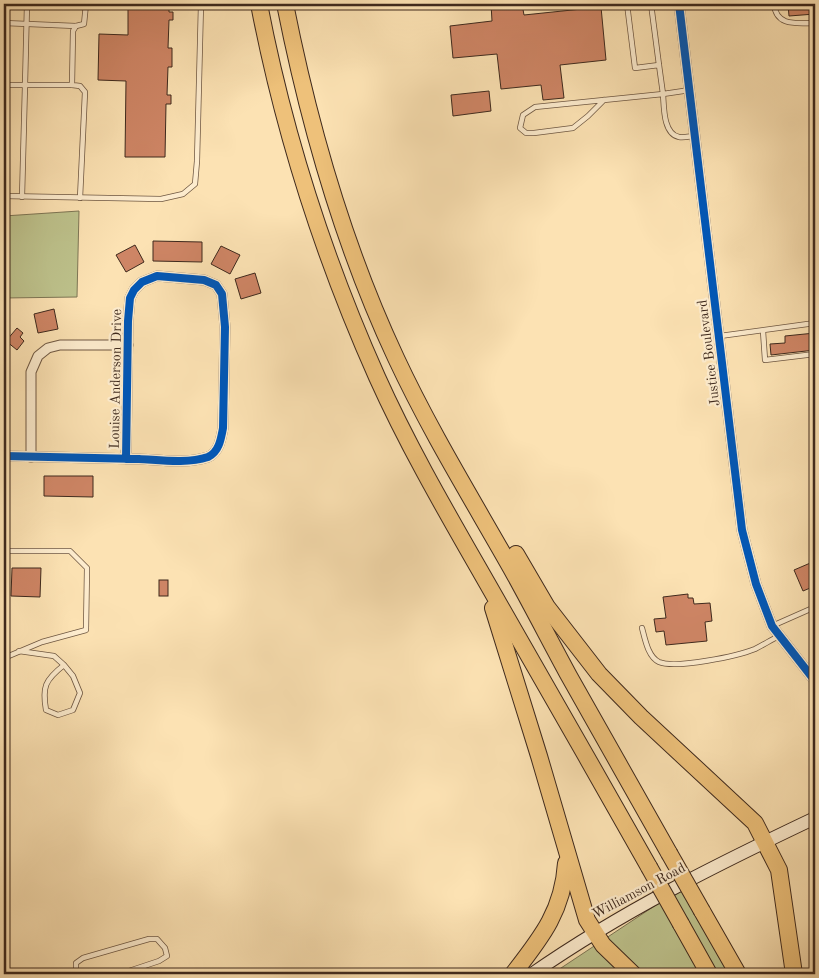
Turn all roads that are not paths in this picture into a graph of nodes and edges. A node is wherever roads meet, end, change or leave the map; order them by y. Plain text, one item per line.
1 (27, 4) edge
2 (86, 4) edge
3 (201, 4) edge
4 (258, 4) edge
5 (285, 4) edge
6 (627, 4) edge
7 (651, 4) edge
8 (679, 4) edge
9 (774, 4) edge
10 (4, 22) edge
11 (27, 23) junction
12 (815, 23) edge
13 (76, 26) junction
14 (659, 65) junction
15 (4, 85) edge
16 (72, 85) junction
17 (25, 86) junction
18 (690, 90) junction
19 (664, 94) junction
20 (604, 100) junction
21 (695, 136) junction
22 (4, 196) edge
23 (22, 196) junction
24 (80, 198) junction
25 (815, 322) edge
26 (763, 331) junction
27 (720, 336) junction
28 (128, 345) junction
29 (815, 354) edge
30 (432, 430) junction
31 (4, 456) edge
32 (31, 456) junction
33 (126, 459) junction
34 (4, 551) edge
35 (480, 571) junction
36 (815, 607) edge
37 (772, 626) junction
38 (642, 628) dead end
39 (779, 636) junction
40 (18, 651) junction
41 (4, 658) edge
42 (64, 665) junction
43 (815, 682) edge
44 (815, 818) edge
45 (765, 842) junction
46 (567, 854) junction
47 (594, 932) junction
48 (76, 974) edge
49 (120, 974) edge
50 (513, 974) edge
51 (532, 974) edge
52 (633, 974) edge
53 (709, 974) edge
54 (738, 974) edge
55 (794, 974) edge

1 - 11 lane
2 - 13 lane
3 - 24 lane
4 - 35 highway
5 - 30 highway
6 - 14 lane
7 - 14 lane
8 - 18 street, Justice Boulevard
9 - 12 lane
10 - 11 lane
11 - 13 lane
11 - 17 lane
13 - 16 lane
14 - 19 lane
15 - 17 lane
16 - 17 lane
16 - 24 lane
17 - 23 lane
18 - 19 lane
18 - 21 street, Justice Boulevard
19 - 20 lane
19 - 21 lane
20 - 20 lane
21 - 27 street, Justice Boulevard
22 - 23 lane
23 - 24 lane
25 - 26 lane
26 - 27 lane
26 - 29 lane
27 - 37 street, Justice Boulevard
28 - 32 street
28 - 33 street, Louise Anderson Drive
28 - 33 street, Louise Anderson Drive
30 - 45 highway
30 - 54 highway, bridge
31 - 32 street, Louise Anderson Drive
32 - 33 street, Louise Anderson Drive
34 - 40 lane
35 - 46 highway
35 - 53 highway, bridge
36 - 37 lane
37 - 39 street, Justice Boulevard
38 - 39 lane
39 - 43 street, Justice Boulevard
40 - 41 lane
40 - 42 lane
42 - 42 lane
44 - 45 main road, Williamson Road
45 - 47 main road, Williamson Road
45 - 55 highway
46 - 47 highway
46 - 50 highway
47 - 51 main road, Williamson Road
47 - 52 highway
48 - 49 lane

